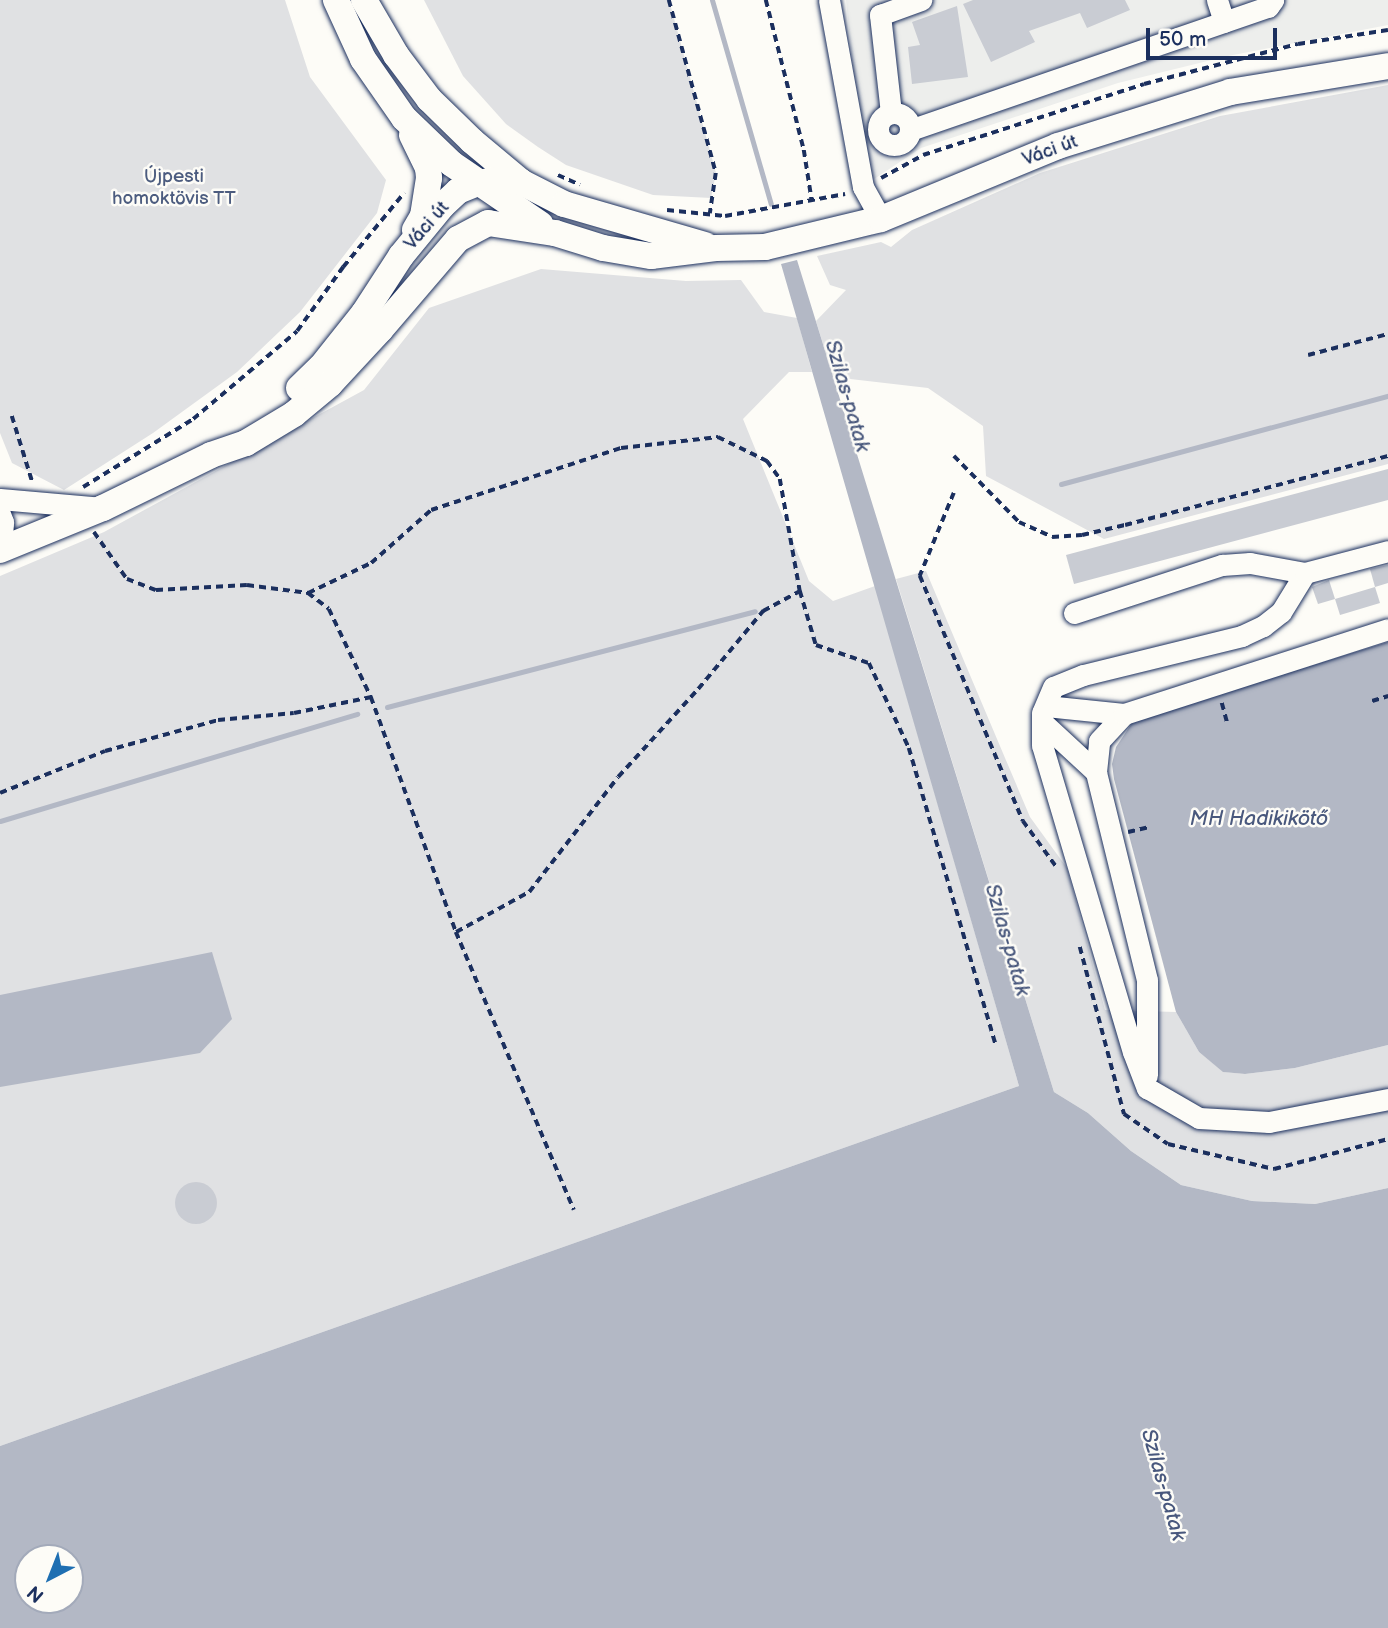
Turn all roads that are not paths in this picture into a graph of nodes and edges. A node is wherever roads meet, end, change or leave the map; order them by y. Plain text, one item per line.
1 (336, 0) edge
2 (364, 0) edge
3 (829, 0) edge
4 (921, 0) edge
5 (1217, 0) edge
6 (1273, 0) edge
7 (1224, 22) junction
8 (1388, 66) edge
9 (404, 118) junction
10 (472, 141) junction
11 (521, 182) junction
12 (478, 183) junction
13 (881, 219) junction
14 (555, 233) junction
15 (716, 248) junction
16 (401, 256) junction
17 (420, 281) junction
18 (211, 455) junction
19 (0, 499) edge
20 (93, 512) junction
21 (0, 514) edge
22 (1, 550) edge
23 (1388, 551) edge
24 (1305, 573) junction
25 (1074, 613) dead end
26 (1388, 629) edge
27 (1044, 714) junction
28 (1124, 714) junction
29 (1096, 772) junction
30 (1147, 1087) junction
31 (1388, 1099) edge

1 - 9 main road
2 - 10 main road
3 - 13 lane
4 - 7 lane
5 - 7 lane
6 - 7 lane
8 - 13 main road, Váci út
9 - 12 main road
9 - 16 main road
10 - 11 main road
10 - 12 main road
11 - 12 main road, Váci út
11 - 15 main road, Váci út
12 - 14 main road
12 - 16 main road, Váci út
12 - 17 main road
13 - 15 main road, Váci út
14 - 15 main road, Váci út
14 - 17 main road, Váci út
16 - 18 main road, Váci út
17 - 18 main road, Váci út
18 - 20 main road, Váci út
19 - 20 lane
20 - 22 main road, Váci út
21 - 22 lane
23 - 24 lane
24 - 25 lane
24 - 27 lane
26 - 28 lane
27 - 28 lane
27 - 29 lane
27 - 30 lane
28 - 29 lane
29 - 30 lane
30 - 31 lane

